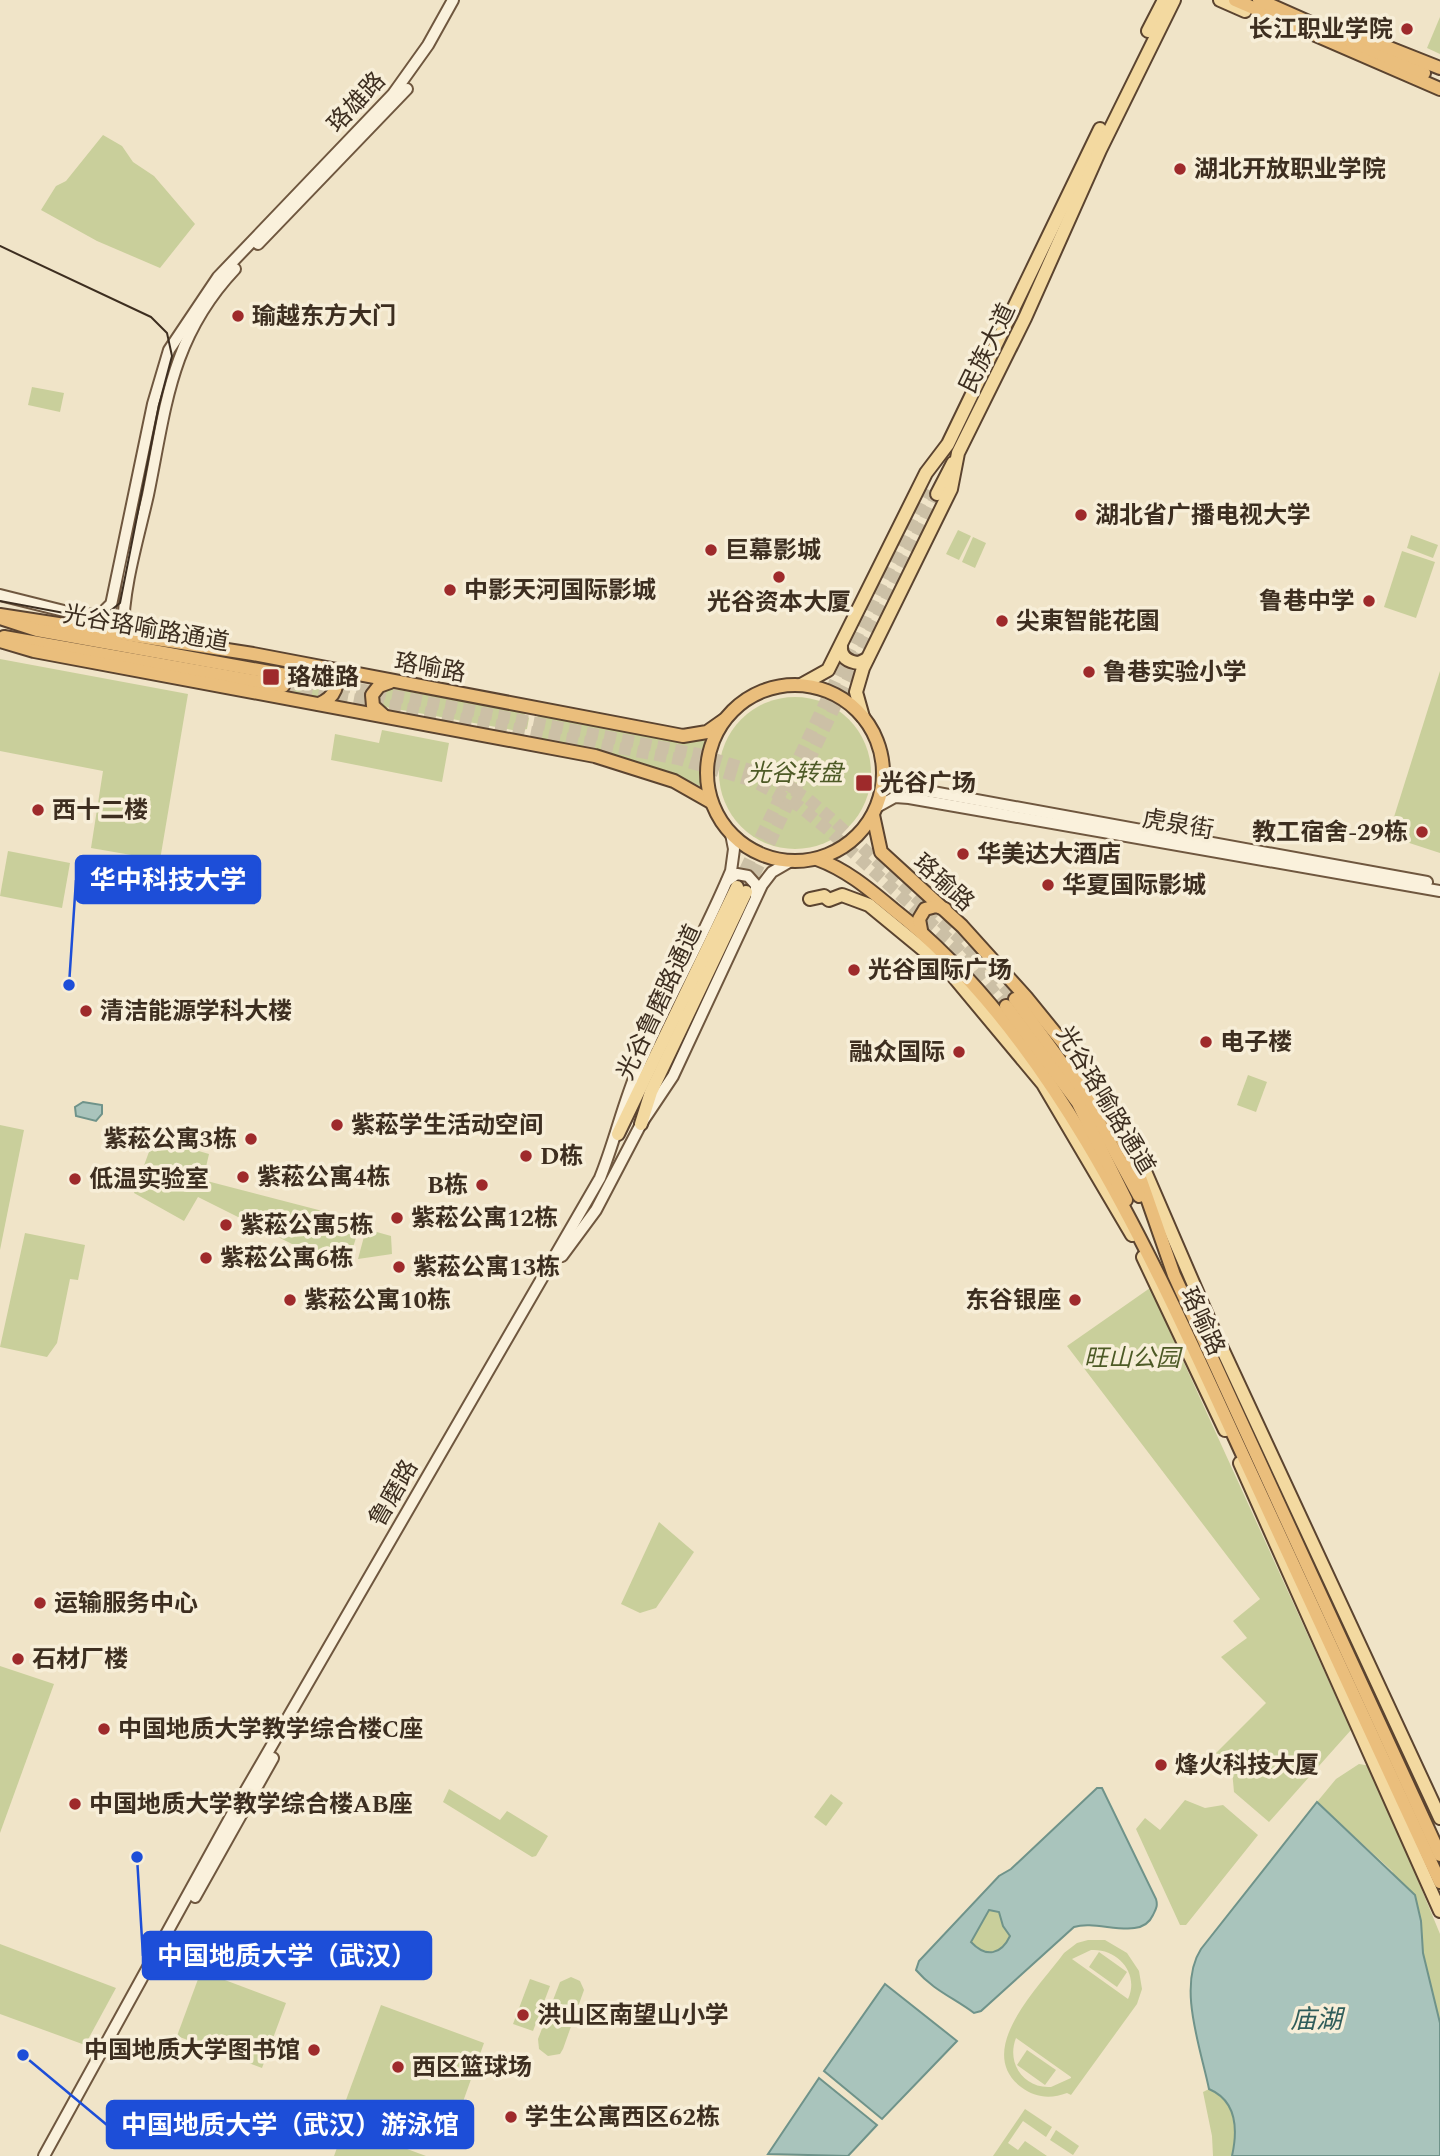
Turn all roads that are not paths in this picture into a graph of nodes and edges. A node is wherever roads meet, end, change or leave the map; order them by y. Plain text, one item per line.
1 (453, 0) edge
2 (460, 0) edge
3 (1164, 0) edge
4 (1174, 0) edge
5 (1220, 0) edge
6 (1235, 0) edge
7 (1259, 0) edge
8 (1270, 0) edge
9 (1306, 16) junction
10 (1440, 68) edge
11 (1440, 77) edge
12 (1440, 91) edge
13 (953, 449) junction
14 (932, 492) tunnel mouth
15 (0, 595) edge
16 (113, 597) junction
17 (0, 617) edge
18 (106, 629) junction
19 (122, 632) junction
20 (0, 639) edge
21 (841, 646) junction
22 (867, 659) junction
23 (330, 670) junction
24 (394, 682) junction
25 (801, 685) junction
26 (319, 704) junction
27 (384, 716) junction
28 (863, 717) junction
29 (724, 720) junction
30 (883, 771) junction
31 (910, 793) junction
32 (711, 802) junction
33 (875, 811) junction
34 (731, 834) junction
35 (817, 859) junction
36 (791, 861) junction
37 (1440, 884) edge
38 (741, 890) junction
39 (1440, 891) edge
40 (810, 899) dead end
41 (945, 909) junction
42 (921, 930) junction
43 (1004, 973) joint
44 (641, 1124) joint
45 (1128, 1132) dead end
46 (618, 1134) joint
47 (1155, 1226) junction
48 (1141, 1239) junction
49 (1440, 1818) edge
50 (1440, 1855) edge
51 (1440, 1882) edge
52 (1440, 1911) edge
53 (44, 2156) edge
54 (50, 2156) edge

1 - 16 main road, 珞雄路
2 - 19 main road, 珞雄路
3 - 13 main road, 民族大道
4 - 13 main road, 民族大道
5 - 12 main road
6 - 12 highway
7 - 11 highway
8 - 9 main road
9 - 10 highway
9 - 11 main road
13 - 14 main road
13 - 21 main road, 民族大道
13 - 22 main road, 民族大道
15 - 16 main road
16 - 18 main road, 珞雄路
17 - 18 highway, 珞喻路
17 - 20 highway, 光谷珞喻路通道
18 - 19 highway, 珞喻路
19 - 23 highway, 珞喻路
20 - 26 highway
21 - 22 main road
21 - 25 main road, 民族大道
22 - 28 main road, 民族大道
23 - 24 highway, 珞喻路
23 - 26 highway
24 - 27 highway
24 - 29 highway, 珞喻路
25 - 28 highway
25 - 29 highway
26 - 27 highway
27 - 32 highway
28 - 30 highway
29 - 32 highway
30 - 31 main road
30 - 33 highway
31 - 33 main road
31 - 37 main road, 虎泉街
31 - 39 main road, 虎泉街
32 - 34 highway
33 - 35 highway
33 - 41 highway, 珞瑜路
34 - 36 highway
34 - 38 main road
35 - 36 highway
35 - 42 highway, 珞喻路
36 - 38 main road
38 - 44 main road, 光谷鲁磨路通道
38 - 46 main road, 光谷鲁磨路通道
40 - 52 main road
41 - 42 highway
41 - 43 highway, 珞瑜路
42 - 48 highway, 珞喻路
43 - 47 highway, 珞喻路
44 - 54 main road, 鲁磨路
45 - 49 main road
46 - 53 main road, 鲁磨路
47 - 48 highway, 光谷珞喻路通道
47 - 50 highway, 珞喻路
48 - 51 highway, 珞喻路

